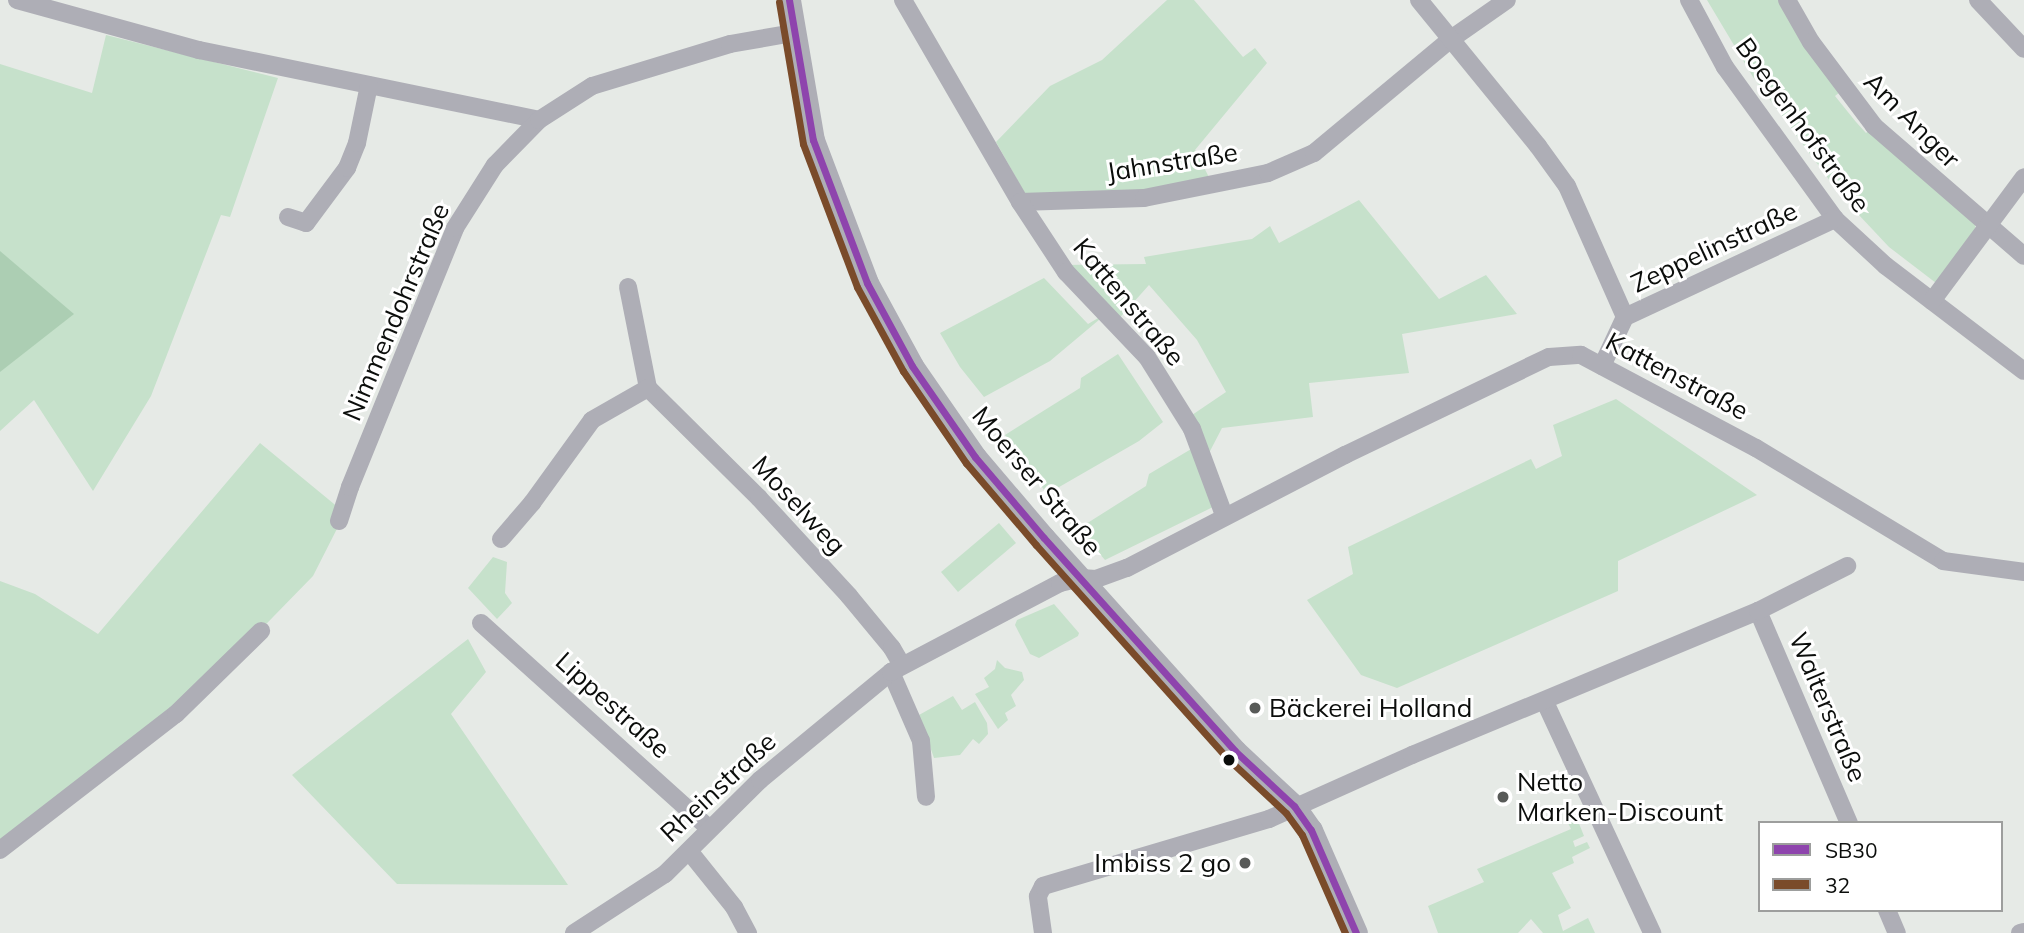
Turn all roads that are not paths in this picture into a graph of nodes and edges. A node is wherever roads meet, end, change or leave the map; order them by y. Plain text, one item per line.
1 (17, 0) edge
2 (789, 0) edge
3 (903, 0) edge
4 (1419, 0) edge
5 (1507, 0) edge
6 (1689, 0) edge
7 (1787, 0) edge
8 (1978, 0) edge
9 (793, 33) junction
10 (1451, 38) junction
11 (2024, 49) edge
12 (369, 85) junction
13 (539, 120) junction
14 (2024, 177) edge
15 (1020, 202) junction
16 (288, 217) dead end
17 (1835, 219) junction
18 (1986, 226) junction
19 (2024, 256) edge
20 (628, 287) dead end
21 (1932, 301) junction
22 (1625, 317) junction
23 (1602, 366) junction
24 (2024, 371) edge
25 (648, 388) junction
26 (1224, 515) junction
27 (339, 521) dead end
28 (501, 539) dead end
29 (1847, 566) dead end
30 (2024, 572) edge
31 (1081, 578) junction
32 (1758, 611) junction
33 (481, 623) dead end
34 (261, 631) dead end
35 (897, 669) junction
36 (1545, 702) junction
37 (926, 797) dead end
38 (1294, 806) junction
39 (1848, 821) edge
40 (709, 828) junction
41 (0, 850) edge
42 (689, 850) junction
43 (1888, 912) edge
44 (596, 927) edge
45 (574, 933) edge
46 (748, 933) edge
47 (1043, 933) edge
48 (1356, 933) edge
49 (1652, 933) edge
50 (1897, 933) edge

1 - 12 street
2 - 9 street, Moerser Straße
3 - 15 street
4 - 10 street
5 - 10 street, Jahnstraße
6 - 17 street, Boegenhofstraße
7 - 18 street, Am Anger
8 - 11 street
9 - 13 street, Nimmendohrstraße
9 - 31 street, Moerser Straße
10 - 15 street, Jahnstraße
10 - 22 street
12 - 13 street
12 - 16 street
13 - 27 street, Nimmendohrstraße
14 - 18 street
15 - 26 street, Kattenstraße
17 - 21 street, Boegenhofstraße
17 - 22 street, Zeppelinstraße
18 - 19 street, Am Anger
18 - 21 street
20 - 25 street
21 - 24 street, Boegenhofstraße
22 - 23 street, Zeppelinstraße
23 - 26 street, Kattenstraße
23 - 30 street, Kattenstraße
25 - 28 street
25 - 35 street, Moselweg
26 - 31 street, Kattenstraße
29 - 32 street
31 - 35 street, Rheinstraße
31 - 38 street, Moerser Straße
32 - 36 street
32 - 39 street, Walterstraße
33 - 40 street, Lippestraße
34 - 41 street
35 - 37 street
35 - 40 street, Rheinstraße
36 - 38 street
36 - 49 street
38 - 47 street
38 - 48 street, Moerser Straße
40 - 42 street, Rheinstraße
42 - 44 street, Rheinstraße
42 - 46 street
43 - 50 street
44 - 45 street, Rheinstraße

